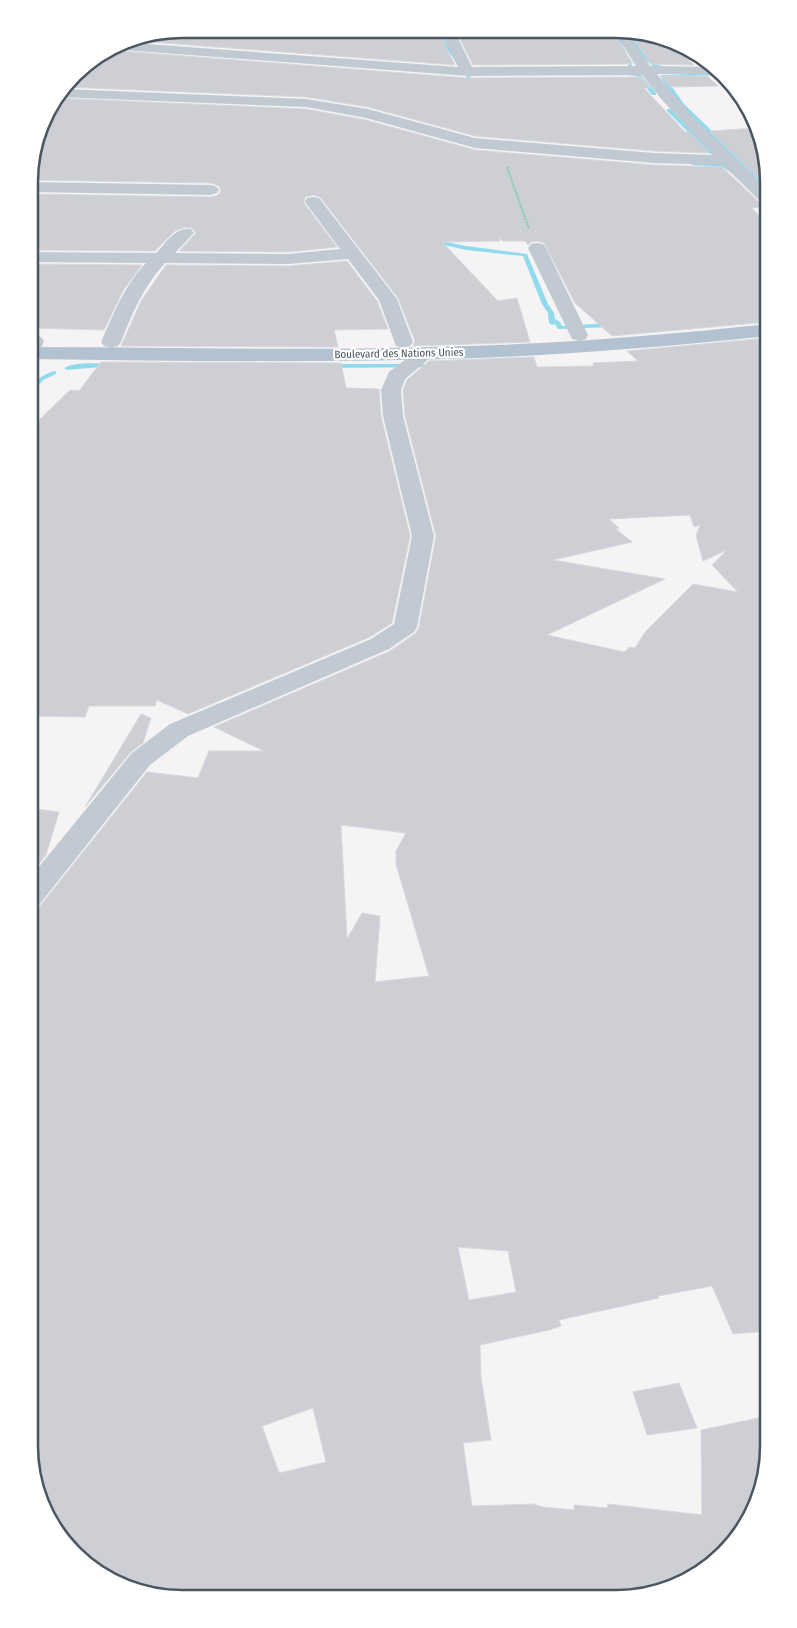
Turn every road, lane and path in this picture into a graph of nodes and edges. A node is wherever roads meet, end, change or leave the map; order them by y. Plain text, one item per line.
1 (450, 37) edge
2 (624, 38) edge
3 (129, 47) edge
4 (440, 53) dead end
5 (706, 70) edge
6 (647, 71) junction
7 (449, 72) junction
8 (468, 72) junction
9 (68, 93) edge
10 (499, 145) junction
11 (727, 160) junction
12 (38, 187) edge
13 (211, 190) dead end
14 (760, 192) edge
15 (313, 202) dead end
16 (185, 233) dead end
17 (538, 248) joint
18 (353, 253) junction
19 (38, 256) edge
20 (160, 257) junction
21 (760, 320) edge
22 (760, 331) edge
23 (579, 336) junction
24 (111, 342) junction
25 (403, 342) junction
26 (38, 348) edge
27 (38, 349) edge
28 (426, 353) junction
29 (38, 887) edge

1 - 8 street
2 - 6 street
3 - 7 street
4 - 7 street
5 - 6 street
6 - 8 street
6 - 11 street
7 - 8 street
9 - 10 street
10 - 11 street
10 - 17 path
11 - 14 street
12 - 13 street
15 - 18 street
16 - 20 street
17 - 23 street
18 - 20 street
18 - 25 street
19 - 20 street
20 - 24 street
21 - 23 main road, Boulevard des Nations Unies
22 - 28 main road, Boulevard des Nations Unies
23 - 25 main road, Boulevard des Nations Unies
24 - 25 main road, Boulevard des Nations Unies
24 - 26 main road, Boulevard des Nations Unies
27 - 28 main road, Boulevard des Nations Unies
28 - 29 street

